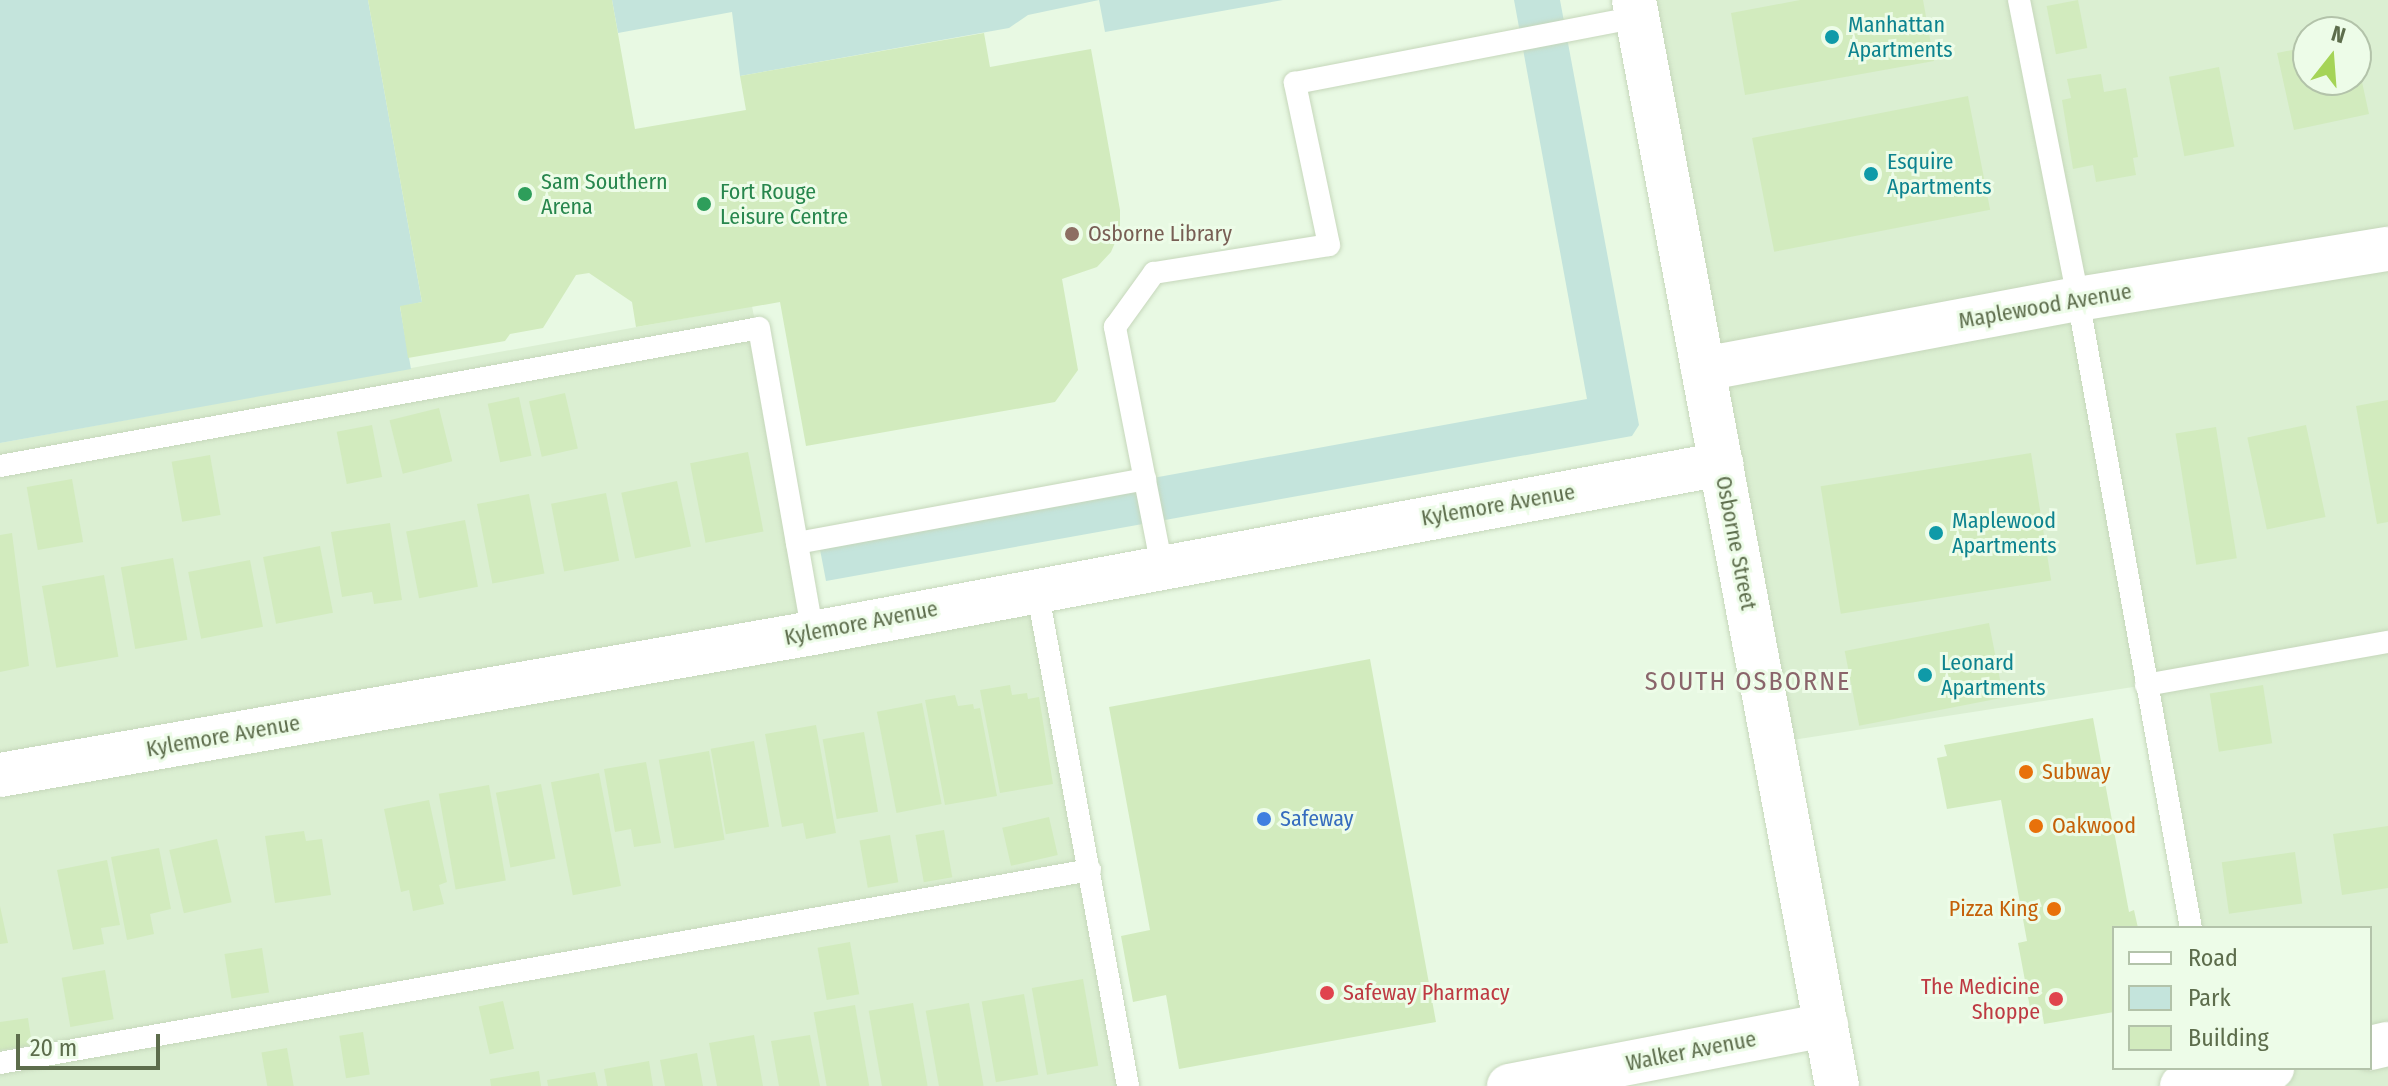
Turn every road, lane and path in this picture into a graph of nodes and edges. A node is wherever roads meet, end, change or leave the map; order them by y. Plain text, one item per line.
1 (2019, 0) edge
2 (1635, 8) edge
3 (2388, 249) edge
4 (2078, 299) junction
5 (1703, 369) junction
6 (1721, 464) junction
7 (0, 466) edge
8 (1145, 479) junction
9 (797, 543) junction
10 (1162, 567) junction
11 (1037, 589) junction
12 (813, 633) junction
13 (2388, 642) edge
14 (2146, 685) junction
15 (0, 775) edge
16 (1090, 870) junction
17 (2191, 926) edge
18 (1826, 1025) junction
19 (0, 1063) edge
20 (2262, 1070) edge
21 (2210, 1080) edge
22 (1517, 1085) edge
23 (1128, 1086) edge
24 (1837, 1086) edge

1 - 4 lane
2 - 5 street, Osborne Street
2 - 8 lane
3 - 4 street, Maplewood Avenue
4 - 5 street, Maplewood Avenue
4 - 14 lane
5 - 6 street, Osborne Street
6 - 10 street, Kylemore Avenue
6 - 18 street, Osborne Street
7 - 9 lane
8 - 9 lane
8 - 10 lane
9 - 12 lane
10 - 11 street, Kylemore Avenue
11 - 12 street, Kylemore Avenue
11 - 16 lane
12 - 15 street, Kylemore Avenue
13 - 14 lane
14 - 17 lane
16 - 19 lane
16 - 23 lane
18 - 22 street, Walker Avenue
18 - 24 street, Osborne Street
20 - 21 street

